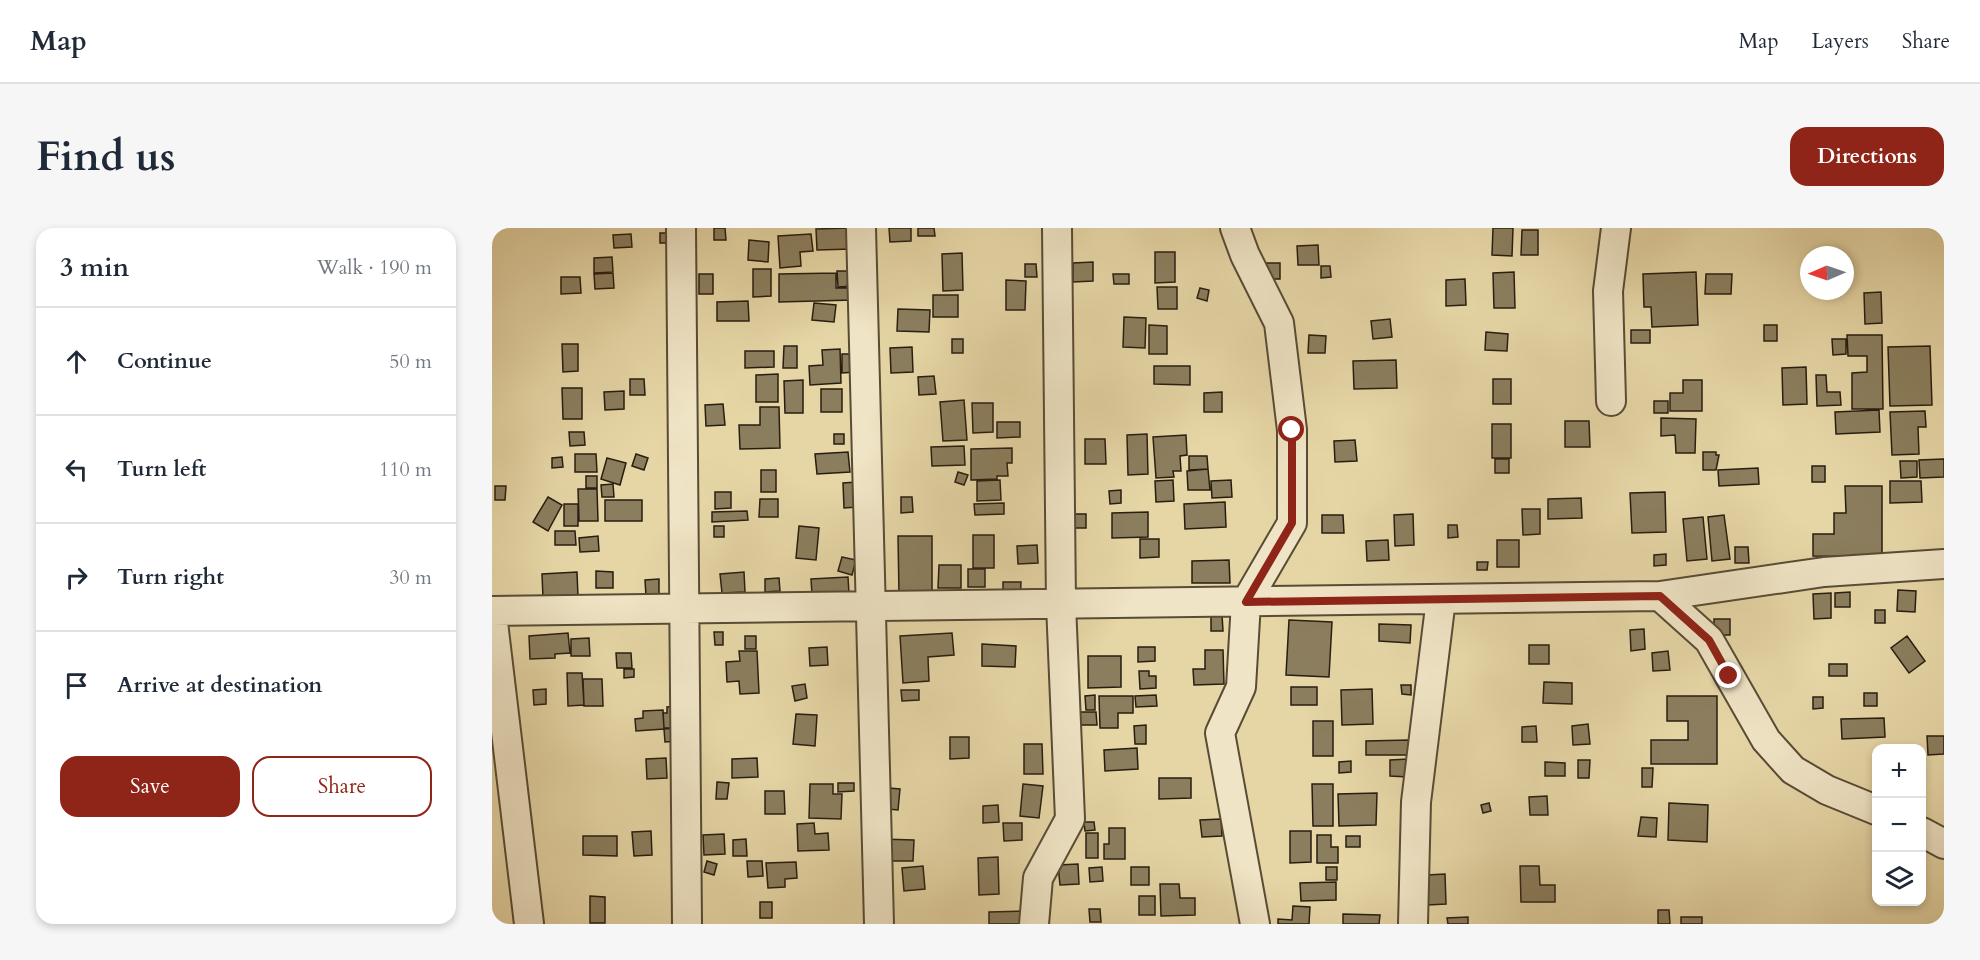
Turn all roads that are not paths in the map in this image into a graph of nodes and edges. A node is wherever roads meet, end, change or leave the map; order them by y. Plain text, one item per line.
1 (681, 228) edge
2 (861, 228) edge
3 (1057, 228) edge
4 (1235, 228) edge
5 (1619, 232) edge
6 (1611, 401) dead end
7 (1944, 564) edge
8 (1660, 596) junction
9 (1441, 599) junction
10 (1246, 602) junction
11 (1061, 604) junction
12 (871, 607) junction
13 (684, 608) junction
14 (492, 613) edge
15 (1872, 808) edge
16 (1926, 834) edge
17 (1944, 844) edge
18 (529, 924) edge
19 (687, 924) edge
20 (879, 924) edge
21 (1034, 924) edge
22 (1255, 924) edge
23 (1413, 924) edge

1 - 13 street
2 - 12 street
3 - 11 street
4 - 10 street
5 - 6 street
7 - 8 street
8 - 9 street
8 - 15 street
9 - 10 street
9 - 23 street
10 - 11 street
10 - 22 street
11 - 12 street
11 - 21 street
12 - 13 street
12 - 20 street
13 - 14 street
13 - 19 street
14 - 18 street
16 - 17 street

